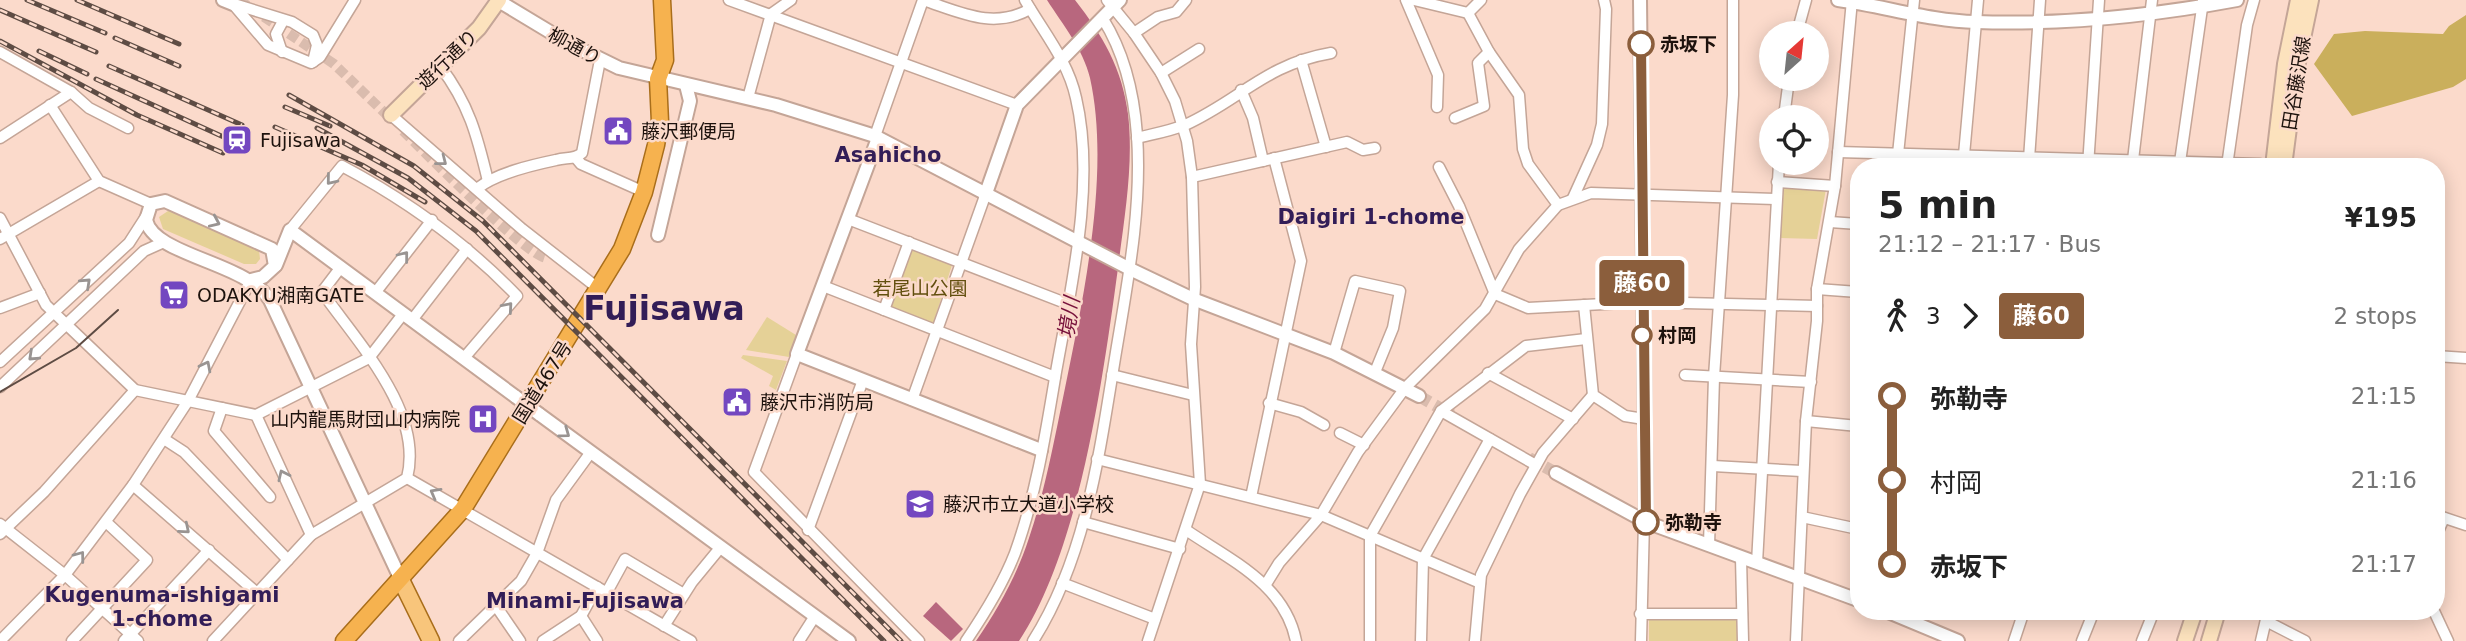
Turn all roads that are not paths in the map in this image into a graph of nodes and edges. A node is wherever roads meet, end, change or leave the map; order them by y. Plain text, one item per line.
1 (355, 0) edge
2 (498, 0) edge
3 (662, 0) edge
4 (729, 0) edge
5 (791, 0) edge
6 (1186, 0) edge
7 (1406, 0) edge
8 (1414, 0) edge
9 (1480, 0) edge
10 (1604, 0) edge
11 (1640, 0) edge
12 (1733, 0) edge
13 (1806, 0) edge
14 (1978, 0) edge
15 (2040, 0) edge
16 (2099, 0) edge
17 (2152, 0) edge
18 (2237, 0) edge
19 (2254, 0) edge
20 (2298, 0) edge
21 (2311, 0) edge
22 (1847, 1) edge
23 (230, 2) edge
24 (1113, 2) edge
25 (1433, 2) edge
26 (2203, 3) edge
27 (1027, 4) edge
28 (1914, 6) edge
29 (1468, 13) junction
30 (771, 14) junction
31 (2151, 14) junction
32 (2098, 19) junction
33 (1102, 20) junction
34 (283, 21) junction
35 (1800, 21) edge
36 (1976, 23) junction
37 (2038, 23) junction
38 (1134, 33) junction
39 (1199, 49) dead end
40 (0, 52) edge
41 (282, 52) junction
42 (1489, 52) junction
43 (1331, 53) dead end
44 (1063, 56) junction
45 (600, 60) junction
46 (1301, 60) junction
47 (313, 62) junction
48 (900, 63) junction
49 (440, 66) junction
50 (1161, 73) junction
51 (658, 79) junction
52 (686, 85) junction
53 (1241, 90) junction
54 (71, 92) junction
55 (748, 98) junction
56 (1017, 105) junction
57 (50, 106) junction
58 (1437, 107) dead end
59 (391, 115) joint
60 (1455, 118) dead end
61 (1184, 125) junction
62 (128, 128) dead end
63 (876, 137) junction
64 (0, 138) edge
65 (1137, 138) junction
66 (1326, 146) junction
67 (1375, 148) dead end
68 (1838, 152) junction
69 (1898, 154) junction
70 (576, 158) junction
71 (1936, 158) edge
72 (1964, 158) edge
73 (2029, 158) edge
74 (2088, 158) edge
75 (2133, 158) edge
76 (2181, 158) edge
77 (2228, 158) edge
78 (2268, 158) edge
79 (2285, 158) edge
80 (1268, 160) junction
81 (1438, 167) dead end
82 (1778, 175) edge
83 (1192, 177) junction
84 (99, 181) junction
85 (488, 181) junction
86 (1777, 182) junction
87 (1835, 186) junction
88 (478, 188) junction
89 (644, 192) junction
90 (1642, 194) junction
91 (985, 196) junction
92 (1728, 197) junction
93 (1573, 198) junction
94 (1775, 199) junction
95 (1558, 205) junction
96 (149, 209) junction
97 (0, 218) edge
98 (848, 219) junction
99 (432, 220) junction
100 (1830, 222) junction
101 (1850, 223) edge
102 (290, 230) junction
103 (659, 235) dead end
104 (5, 237) edge
105 (164, 242) junction
106 (909, 242) junction
107 (1080, 244) junction
108 (467, 249) junction
109 (961, 262) junction
110 (275, 266) junction
111 (341, 267) junction
112 (1128, 268) junction
113 (251, 279) junction
114 (823, 286) junction
115 (599, 289) junction
116 (1818, 289) junction
117 (1850, 291) edge
118 (40, 293) junction
119 (375, 293) junction
120 (1495, 294) junction
121 (1193, 299) junction
122 (271, 300) junction
123 (1642, 302) junction
124 (1068, 304) junction
125 (1719, 304) junction
126 (1584, 305) junction
127 (1769, 305) junction
128 (1817, 306) junction
129 (0, 307) edge
130 (884, 310) junction
131 (53, 313) junction
132 (408, 317) junction
133 (66, 325) junction
134 (937, 331) junction
135 (1284, 332) junction
136 (1586, 339) junction
137 (1334, 353) junction
138 (797, 354) junction
139 (2445, 357) edge
140 (369, 358) junction
141 (464, 358) junction
142 (2466, 358) edge
143 (0, 362) edge
144 (1375, 372) junction
145 (1488, 373) junction
146 (1112, 375) junction
147 (1685, 375) dead end
148 (1055, 377) junction
149 (1714, 377) junction
150 (863, 380) junction
151 (1766, 380) junction
152 (1811, 382) junction
153 (0, 387) edge
154 (1405, 388) junction
155 (312, 389) junction
156 (135, 390) junction
157 (1194, 395) junction
158 (1593, 395) junction
159 (1419, 396) tunnel mouth
160 (912, 400) junction
161 (188, 401) junction
162 (1269, 403) junction
163 (222, 408) junction
164 (1441, 411) junction
165 (256, 415) junction
166 (1573, 419) junction
167 (1644, 419) junction
168 (1806, 421) junction
169 (1324, 425) dead end
170 (1850, 425) edge
171 (1340, 433) dead end
172 (164, 439) junction
173 (1490, 439) junction
174 (1364, 445) junction
175 (1041, 450) junction
176 (591, 452) junction
177 (1097, 460) junction
178 (1536, 465) junction
179 (1713, 467) junction
180 (1761, 469) junction
181 (1802, 471) junction
182 (1556, 473) tunnel mouth
183 (407, 478) junction
184 (1200, 484) junction
185 (133, 485) junction
186 (270, 497) dead end
187 (1251, 497) junction
188 (365, 503) junction
189 (463, 509) junction
190 (1321, 515) junction
191 (1802, 517) junction
192 (2445, 519) edge
193 (106, 522) junction
194 (1083, 522) junction
195 (1645, 522) junction
196 (1850, 525) edge
197 (2466, 525) edge
198 (2, 529) edge
199 (808, 530) junction
200 (1186, 530) junction
201 (311, 536) junction
202 (1370, 536) junction
203 (1709, 545) junction
204 (720, 548) junction
205 (1180, 549) junction
206 (209, 550) junction
207 (537, 553) junction
208 (1741, 558) junction
209 (1423, 559) junction
210 (288, 560) junction
211 (1757, 563) junction
212 (65, 575) junction
213 (1800, 579) junction
214 (401, 580) junction
215 (1062, 583) junction
216 (1480, 583) junction
217 (1266, 584) junction
218 (602, 589) junction
219 (257, 593) junction
220 (684, 594) junction
221 (1850, 597) edge
222 (496, 606) junction
223 (102, 607) junction
224 (1640, 614) junction
225 (1742, 614) junction
226 (581, 616) junction
227 (815, 616) junction
228 (1155, 619) junction
229 (1914, 620) edge
230 (2021, 620) edge
231 (2090, 620) edge
232 (2150, 620) edge
233 (2192, 620) edge
234 (2202, 620) edge
235 (2215, 620) edge
236 (2224, 620) edge
237 (2266, 620) edge
238 (2273, 620) edge
239 (2438, 620) edge
240 (664, 626) junction
241 (131, 639) edge
242 (0, 641) edge
243 (72, 641) edge
244 (213, 641) edge
245 (344, 641) edge
246 (431, 641) edge
247 (459, 641) edge
248 (520, 641) edge
249 (543, 641) edge
250 (597, 641) edge
251 (691, 641) edge
252 (799, 641) edge
253 (849, 641) edge
254 (919, 641) edge
255 (966, 641) edge
256 (1033, 641) edge
257 (1148, 641) edge
258 (1296, 641) edge
259 (1370, 641) edge
260 (1421, 641) edge
261 (1475, 641) edge
262 (1641, 641) edge
263 (1743, 641) edge
264 (1796, 641) edge
265 (1958, 641) edge
266 (2014, 641) edge
267 (2082, 641) edge
268 (2142, 641) edge
269 (2185, 641) edge
270 (2195, 641) edge
271 (2208, 641) edge
272 (2218, 641) edge
273 (2260, 641) edge
274 (2305, 641) edge
275 (2448, 641) edge

1 - 47 street
2 - 45 street, 柳通り
2 - 49 main road, 遊行通り
3 - 51 highway, 国道467号
4 - 30 street
5 - 30 street
6 - 38 street
7 - 58 street
8 - 25 street
9 - 29 street
10 - 93 street
11 - 90 street
12 - 92 street
13 - 35 street
14 - 36 street
15 - 37 street
16 - 32 street
17 - 31 street
18 - 26 street
19 - 77 street
20 - 78 main road, 田谷藤沢線
21 - 79 main road, 田谷藤沢線
22 - 28 street
22 - 68 street
23 - 34 street
23 - 41 street
24 - 33 street
24 - 38 street
25 - 29 street
26 - 31 street
26 - 76 street
27 - 44 street
27 - 48 street
28 - 36 street
28 - 69 street
29 - 42 street
30 - 48 street
30 - 55 street
31 - 32 street
31 - 75 street
32 - 37 street
32 - 74 street
33 - 44 street
33 - 65 street
34 - 41 street
34 - 47 street
36 - 37 street
36 - 72 street
37 - 73 street
38 - 50 street
39 - 50 street
40 - 54 street
41 - 47 street
42 - 60 street
42 - 95 street
43 - 46 street
44 - 56 street
44 - 107 street
45 - 51 street, 柳通り
45 - 70 street
46 - 53 street
46 - 66 street
48 - 56 street
48 - 63 street
49 - 59 main road, 遊行通り
49 - 85 street
50 - 61 street
51 - 52 street, 柳通り
51 - 89 highway, 国道467号
52 - 55 street, 柳通り
52 - 103 street
53 - 61 street
53 - 80 street
54 - 57 street
54 - 62 street
55 - 63 street, 柳通り
56 - 91 street
57 - 64 street
57 - 84 street
59 -> 88 street
61 - 65 street
61 - 83 street
63 - 91 street, 柳通り
63 - 98 street
65 - 112 street
66 - 67 street
66 - 80 street
68 - 69 street
68 - 87 street
69 - 71 street
70 - 85 street
70 - 89 street
80 - 83 street
80 - 135 street
81 - 120 street
82 - 86 street
83 - 121 street
84 - 96 street
84 - 104 street
85 - 88 street
86 - 87 street
86 - 94 street
87 - 100 street
88 - 115 street
89 - 115 highway, 国道467号
90 - 92 street
90 - 93 street
90 - 123 street
91 - 107 street, 柳通り
91 - 109 street
92 - 94 street
92 - 125 street
93 - 95 street
94 - 127 street
95 - 120 street
96 - 105 street
96 -> 110 street
131 -> 96 street
97 - 104 street
98 - 106 street
98 - 114 street
99 -> 102 street
99 - 108 street
119 -> 99 street
100 - 101 street
100 - 116 street
102 - 110 street
102 - 111 street
104 - 118 street
105 - 113 street
105 - 133 street
106 - 109 street
106 - 130 street
107 - 112 street, 柳通り
107 - 124 street
108 - 132 street
141 -> 108 street
109 - 124 street
109 - 134 street
110 - 113 street
110 - 122 street
111 - 119 street
111 - 140 street
112 - 121 street, 柳通り
112 - 146 street
113 - 122 street
161 -> 113 street
114 - 130 street
114 - 138 street
115 - 189 highway, 国道467号
116 - 117 street
116 - 128 street
118 - 129 street
118 - 131 street
119 - 132 street
120 - 126 street
120 - 154 street
121 - 135 street, 柳通り
121 - 157 street
122 - 155 street
123 - 125 street
123 - 126 street
123 - 167 street
124 - 148 street
125 - 127 street
125 - 149 street
126 - 136 street
127 - 128 street
127 - 151 street
128 - 152 street
130 - 134 street
131 - 133 street
131 - 143 street
132 - 140 street
132 - 141 street
133 -> 153 street
133 - 156 street
134 - 148 street
134 - 160 street
135 - 137 street, 柳通り
135 - 162 street
136 - 145 street
136 - 158 street
137 - 144 street, 柳通り
137 - 144 street
138 - 150 street
138 - 199 street
139 - 142 street
140 - 155 street
140 - 183 street
141 -> 176 street, bridge
144 - 154 street, 柳通り
145 - 164 street
145 - 166 street
146 - 157 street
146 - 177 street
147 - 149 street
148 - 175 street
149 - 151 street
149 - 179 street
150 - 160 street
150 - 199 street
151 - 152 street
151 - 180 street
152 - 168 street
154 - 159 street, 柳通り
154 - 174 street
155 - 165 street
155 - 188 street
156 - 161 street
156 - 198 street
157 - 184 street
158 - 166 street
158 - 167 street
160 - 175 street
161 - 163 street
161 - 172 street
162 - 169 street
162 - 187 street
163 - 165 street
163 - 186 street
164 - 173 street
164 - 202 street
201 -> 165 street
166 - 178 street
167 - 195 street
168 - 170 street
168 - 181 street
171 - 174 street
172 - 185 street
172 - 210 street
173 - 178 street
173 - 209 street
174 - 190 street
175 - 255 street
176 - 204 street
176 - 207 street
177 - 184 street
177 - 194 street
178 - 216 street
179 - 180 street
179 - 203 street
180 - 181 street
180 - 211 street
181 - 191 street
182 - 195 street
183 - 188 street
189 -> 183 street
184 - 187 street
184 - 200 street
185 - 193 street
185 -> 206 street
187 - 190 street
188 - 201 street
188 - 214 street
189 - 207 street
189 - 214 highway, 国道467号
190 - 202 street
190 - 217 street
191 - 196 street
191 - 213 street
192 - 197 street
212 -> 193 street
193 - 223 street
194 - 205 street
194 - 215 street
195 - 203 street
195 - 224 street
198 - 212 street
199 - 254 street
200 - 205 street
200 - 217 street
201 - 210 street
202 - 209 street
202 - 259 street
203 - 208 street
204 - 220 street
204 - 227 street
205 - 228 street
206 - 219 street
206 - 241 street
207 - 218 street
207 - 222 street
208 - 211 street
208 - 225 street
209 - 216 street
209 - 260 street
210 - 219 street
211 - 213 street
212 - 223 street
212 - 242 street
213 - 221 street
213 - 264 street
214 - 245 highway, 国道467号
214 - 246 main road
215 - 228 street
215 - 256 street
216 - 261 street
217 - 258 street
218 - 220 street
218 - 226 street
218 - 240 street
219 - 244 street
220 - 240 street
222 - 247 street
222 - 248 street
223 - 241 street
223 - 243 street
224 - 225 street
224 - 262 street
225 - 263 street
226 - 249 street
226 - 250 street
227 - 252 street
227 - 253 street
228 - 257 street
229 - 265 street
230 - 266 street
231 - 267 street
232 - 268 street
233 - 269 main road
234 - 270 main road
235 - 271 main road
236 - 272 main road
237 - 273 street
238 - 274 street
239 - 275 street
240 - 251 street

